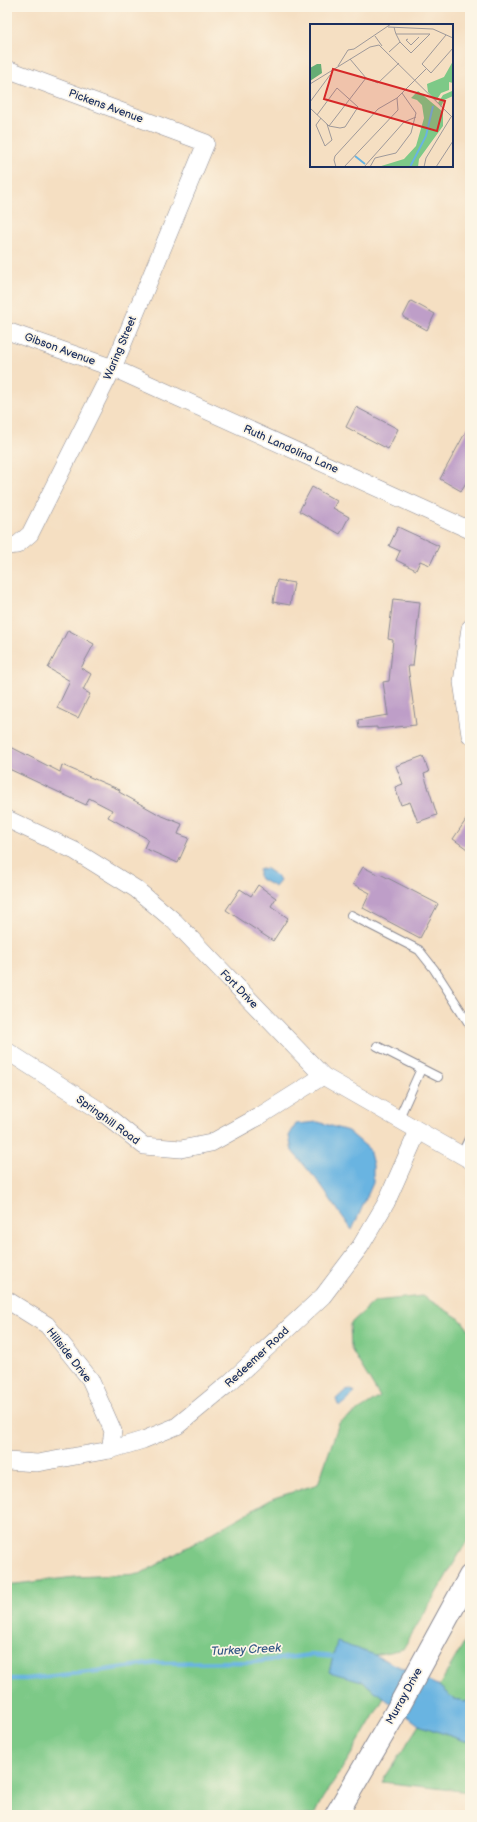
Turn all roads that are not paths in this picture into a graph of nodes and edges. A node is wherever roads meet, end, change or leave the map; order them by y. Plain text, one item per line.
1 (7, 69) edge
2 (206, 142) joint
3 (7, 331) edge
4 (113, 368) junction
5 (470, 530) edge
6 (12, 546) edge
7 (470, 628) edge
8 (470, 735) edge
9 (7, 820) edge
10 (351, 915) dead end
11 (470, 1025) edge
12 (377, 1046) dead end
13 (7, 1051) edge
14 (421, 1069) junction
15 (322, 1076) junction
16 (438, 1077) dead end
17 (398, 1120) junction
18 (418, 1131) junction
19 (470, 1137) edge
20 (466, 1158) edge
21 (7, 1300) edge
22 (110, 1450) junction
23 (7, 1461) edge
24 (470, 1576) edge
25 (336, 1815) edge

1 - 2 street, Pickens Avenue
2 - 4 street, Waring Street
3 - 4 street, Gibson Avenue
4 - 5 street, Ruth Landolina Lane
4 - 6 street, Waring Street
7 - 8 street
9 - 15 street, Fort Drive
10 - 11 lane
12 - 14 lane
13 - 15 street, Springhill Road
14 - 16 lane
14 - 17 lane
15 - 17 street, Fort Drive
17 - 18 street, Fort Drive
18 - 20 street, Fort Drive
18 - 22 street, Redeemer Road
19 - 20 lane
21 - 22 street, Hillside Drive
22 - 23 street, Redeemer Road
24 - 25 street, Murray Drive

